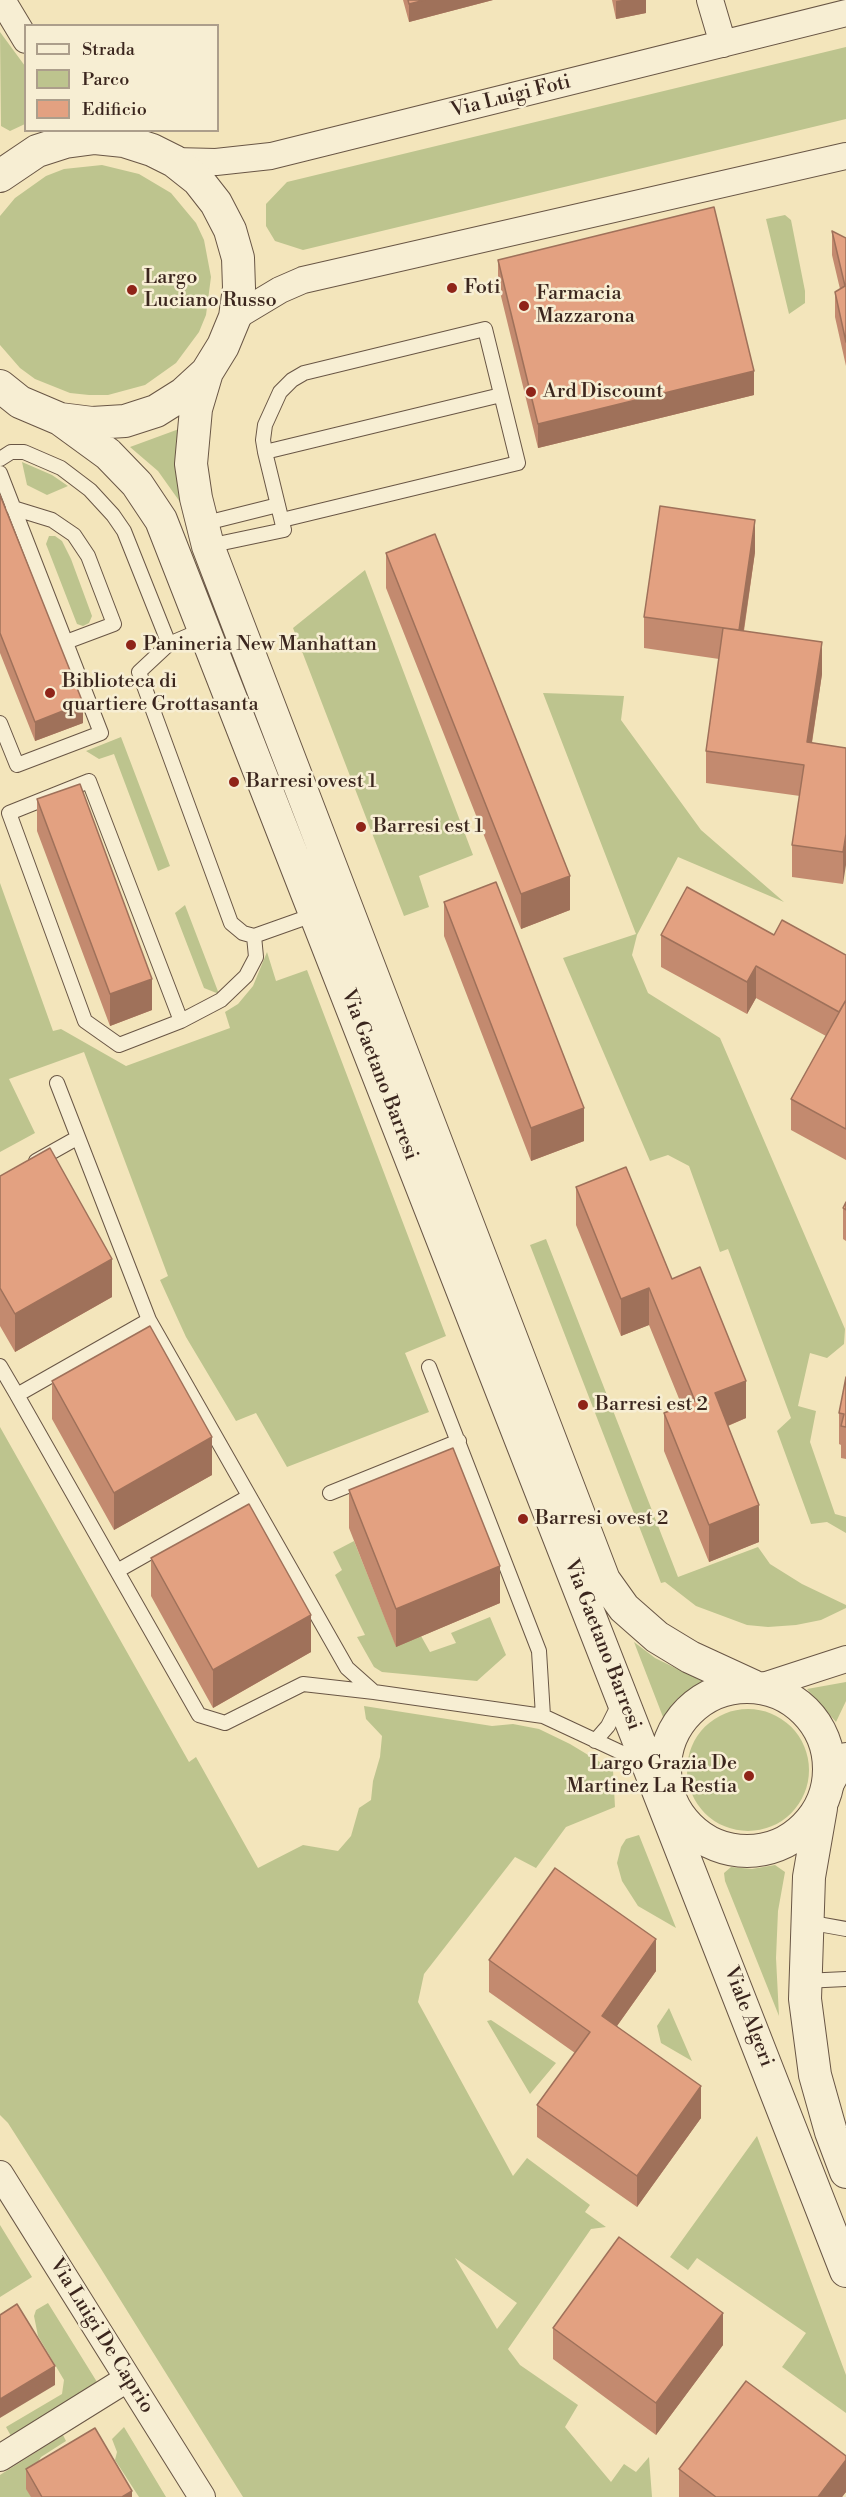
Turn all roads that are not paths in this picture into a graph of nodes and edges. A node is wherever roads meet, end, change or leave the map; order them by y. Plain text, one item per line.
1 (2, 0) edge
2 (710, 0) edge
3 (846, 13) edge
4 (24, 37) edge
5 (723, 44) junction
6 (125, 132) edge
7 (163, 155) junction
8 (846, 156) edge
9 (0, 176) edge
10 (235, 317) junction
11 (207, 372) junction
12 (501, 395) junction
13 (7, 396) edge
14 (60, 419) junction
15 (265, 452) junction
16 (0, 459) edge
17 (0, 473) edge
18 (278, 505) junction
19 (14, 508) junction
20 (282, 520) junction
21 (204, 535) junction
22 (204, 629) junction
23 (66, 642) junction
24 (169, 644) junction
25 (0, 723) edge
26 (316, 914) junction
27 (254, 936) junction
28 (182, 1020) junction
29 (57, 1083) dead end
30 (77, 1138) junction
31 (19, 1171) edge
32 (149, 1320) junction
33 (0, 1366) edge
34 (429, 1367) dead end
35 (17, 1395) junction
36 (459, 1441) junction
37 (330, 1493) dead end
38 (248, 1497) junction
39 (117, 1571) junction
40 (846, 1659) edge
41 (757, 1687) junction
42 (374, 1692) junction
43 (623, 1695) junction
44 (543, 1716) junction
45 (595, 1741) junction
46 (658, 1755) junction
47 (846, 1756) edge
48 (670, 1796) junction
49 (825, 1797) junction
50 (679, 1842) junction
51 (807, 1922) junction
52 (846, 1929) edge
53 (846, 1979) edge
54 (804, 1981) junction
55 (846, 2172) edge
56 (0, 2174) edge
57 (846, 2271) edge
58 (127, 2379) junction
59 (0, 2458) edge
60 (202, 2497) edge

1 - 4 street
2 - 5 street
3 - 5 street, Via Luigi Foti
5 - 7 street, Via Luigi Foti
6 - 7 street
7 - 9 street
7 - 10 street
8 - 10 street
10 - 11 street
11 - 14 street
11 - 21 street, Via Gaetano Barresi
12 - 15 lane
12 - 15 lane
12 - 20 lane
13 - 14 street
14 - 22 street, Via Gaetano Barresi
15 - 18 lane
16 - 24 lane
17 - 19 lane
18 - 20 lane
18 - 21 lane
19 - 23 lane
19 - 23 lane
20 - 21 lane
21 - 41 street, Via Gaetano Barresi
22 - 24 lane
22 - 26 street, Via Gaetano Barresi
23 - 25 lane
24 - 27 lane
26 - 27 lane
26 - 43 street, Via Gaetano Barresi
27 - 28 lane
28 - 28 lane
29 - 30 lane
30 - 31 lane
30 - 32 lane
32 - 35 lane
32 - 38 lane
33 - 35 lane
34 - 36 lane
35 - 39 lane
36 - 37 lane
36 - 44 lane
38 - 39 lane
38 - 42 lane
39 - 42 lane
40 - 41 street
41 - 46 street
41 - 49 street
42 - 44 lane
43 - 45 lane
43 - 46 street, Via Gaetano Barresi
44 - 45 lane
45 - 46 lane
46 - 48 street
46 - 50 street, Viale Algeri
47 - 49 street
48 - 49 street
48 - 50 street
49 - 51 street
50 - 57 street, Viale Algeri
51 - 52 lane
51 - 54 street
53 - 54 lane
54 - 55 street
56 - 58 street, Via Luigi De Caprio
58 - 59 street
58 - 60 street, Via Luigi De Caprio

